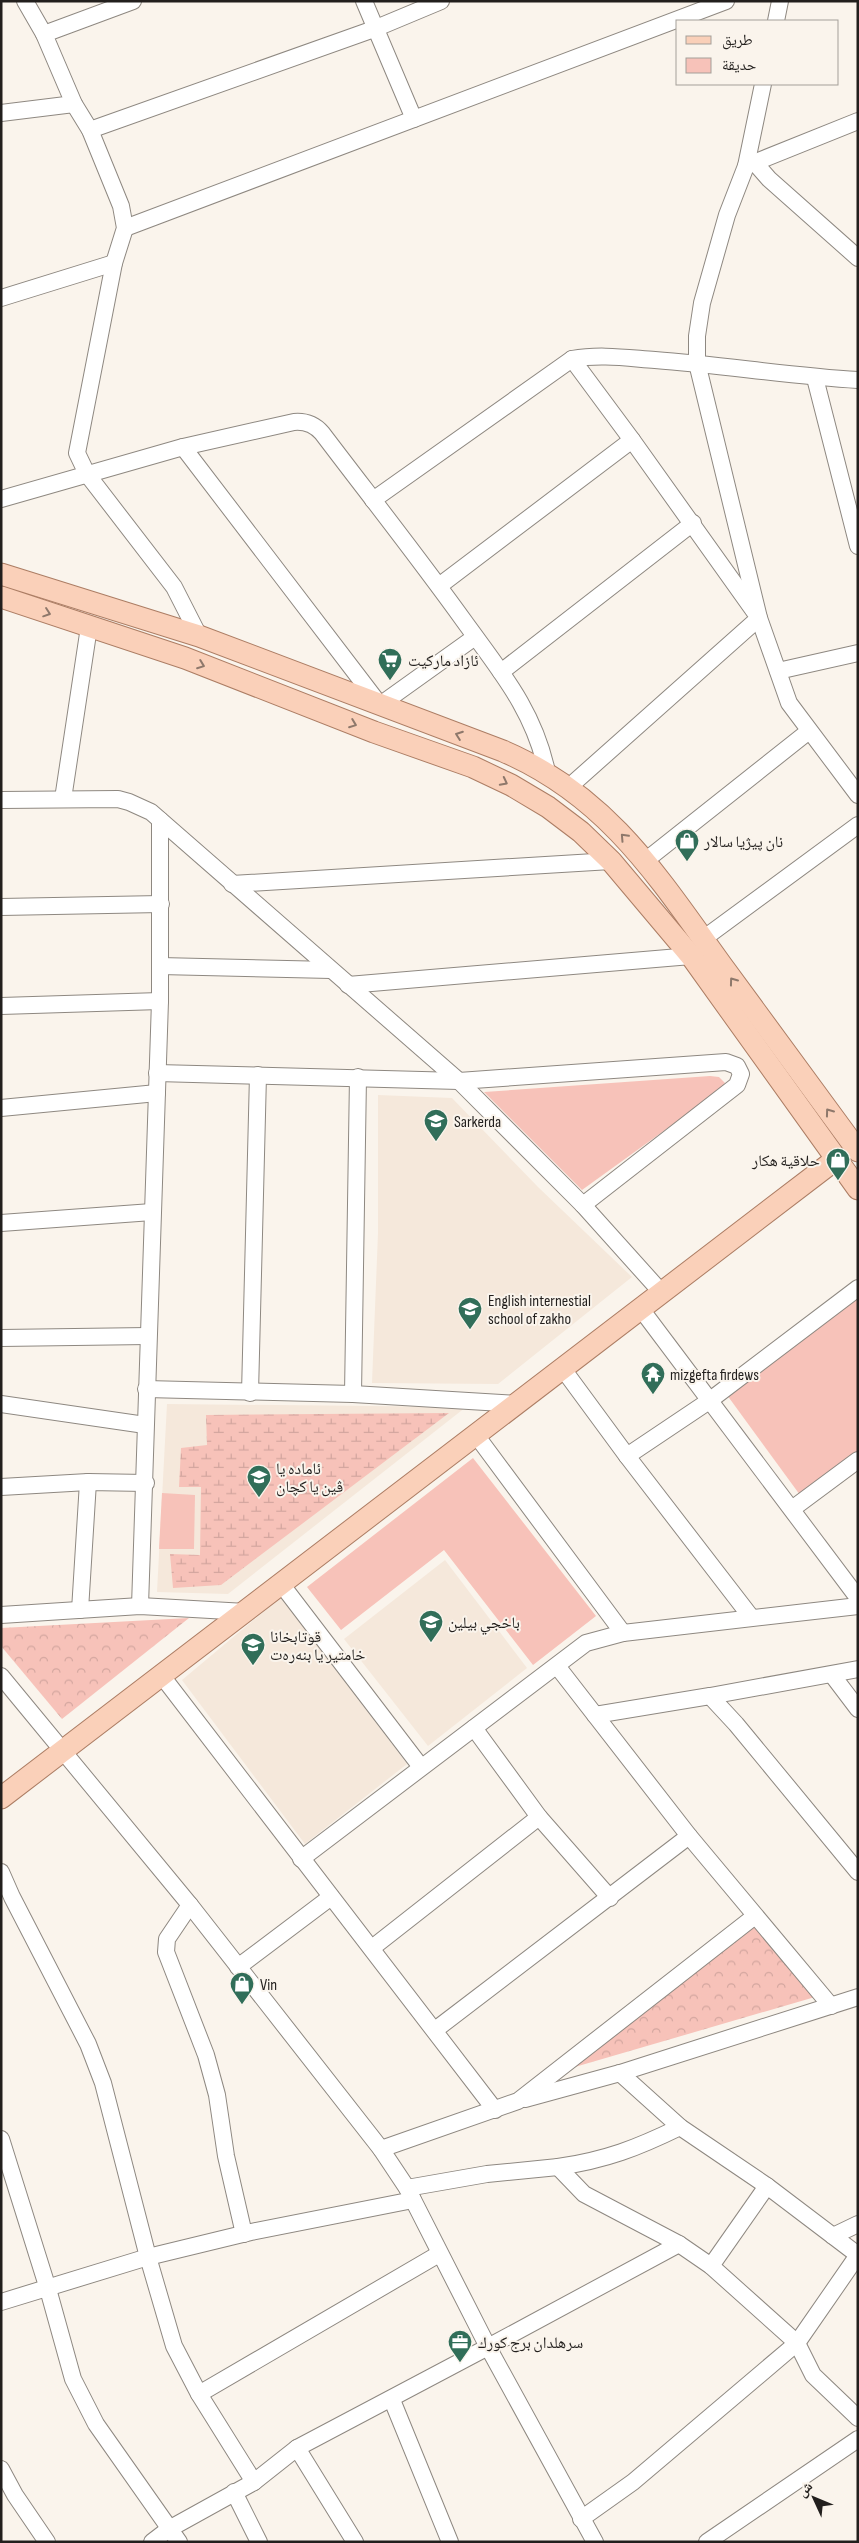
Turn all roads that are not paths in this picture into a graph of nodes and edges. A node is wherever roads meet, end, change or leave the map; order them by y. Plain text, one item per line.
1 (25, 1) edge
2 (133, 1) edge
3 (364, 1) edge
4 (441, 1) edge
5 (726, 1) edge
6 (780, 1) edge
7 (776, 20) edge
8 (374, 29) junction
9 (44, 34) junction
10 (763, 85) edge
11 (74, 104) junction
12 (1, 113) edge
13 (414, 119) junction
14 (858, 121) edge
15 (90, 130) junction
16 (750, 165) junction
17 (124, 228) junction
18 (858, 258) edge
19 (114, 263) junction
20 (1, 298) edge
21 (572, 360) junction
22 (697, 363) junction
23 (815, 378) junction
24 (858, 380) edge
25 (632, 440) junction
26 (183, 446) junction
27 (87, 474) junction
28 (1, 499) edge
29 (373, 500) junction
30 (693, 523) junction
31 (858, 546) edge
32 (1, 574) edge
33 (439, 586) junction
34 (1, 597) edge
35 (140, 618) junction
36 (759, 618) junction
37 (89, 627) junction
38 (199, 636) junction
39 (475, 637) junction
40 (136, 642) junction
41 (858, 654) edge
42 (778, 671) junction
43 (501, 672) junction
44 (380, 705) junction
45 (809, 731) junction
46 (547, 772) junction
47 (568, 787) junction
48 (858, 795) edge
49 (64, 799) junction
50 (1, 800) edge
51 (160, 820) junction
52 (858, 825) edge
53 (611, 861) junction
54 (645, 861) junction
55 (232, 884) junction
56 (162, 904) junction
57 (1, 907) edge
58 (697, 948) junction
59 (160, 966) junction
60 (331, 970) junction
61 (348, 985) junction
62 (160, 1001) junction
63 (1, 1006) edge
64 (157, 1073) junction
65 (258, 1075) junction
66 (358, 1077) junction
67 (459, 1081) junction
68 (156, 1093) junction
69 (1, 1108) edge
70 (857, 1150) edge
71 (835, 1160) junction
72 (858, 1189) edge
73 (583, 1205) junction
74 (152, 1212) junction
75 (1, 1223) edge
76 (858, 1288) edge
77 (662, 1293) junction
78 (641, 1309) junction
79 (148, 1336) junction
80 (1, 1338) edge
81 (563, 1369) junction
82 (146, 1389) junction
83 (250, 1393) junction
84 (353, 1394) junction
85 (709, 1401) junction
86 (1, 1404) edge
87 (517, 1404) junction
88 (145, 1425) junction
89 (476, 1435) junction
90 (626, 1456) junction
91 (858, 1460) edge
92 (88, 1482) junction
93 (146, 1483) junction
94 (1, 1487) edge
95 (792, 1509) junction
96 (282, 1585) junction
97 (858, 1598) edge
98 (140, 1606) junction
99 (858, 1606) edge
100 (80, 1610) junction
101 (246, 1612) junction
102 (1, 1615) edge
103 (751, 1617) junction
104 (623, 1632) junction
105 (557, 1666) junction
106 (858, 1670) edge
107 (1, 1676) edge
108 (162, 1676) junction
109 (833, 1676) junction
110 (710, 1696) junction
111 (858, 1709) edge
112 (595, 1714) junction
113 (474, 1728) junction
114 (64, 1752) junction
115 (421, 1767) junction
116 (1, 1798) edge
117 (539, 1816) junction
118 (689, 1836) junction
119 (301, 1859) junction
120 (1, 1872) edge
121 (858, 1872) edge
122 (331, 1897) junction
123 (610, 1898) junction
124 (190, 1905) junction
125 (755, 1916) junction
126 (372, 1948) junction
127 (238, 1967) junction
128 (858, 1998) edge
129 (831, 2006) junction
130 (435, 2030) junction
131 (620, 2073) junction
132 (518, 2101) junction
133 (495, 2110) junction
134 (680, 2127) junction
135 (1, 2139) edge
136 (381, 2149) junction
137 (558, 2167) junction
138 (767, 2186) junction
139 (410, 2194) junction
140 (858, 2224) edge
141 (244, 2234) junction
142 (833, 2236) junction
143 (679, 2244) junction
144 (439, 2254) junction
145 (858, 2255) edge
146 (148, 2258) junction
147 (711, 2266) junction
148 (48, 2289) junction
149 (1, 2302) edge
150 (797, 2343) junction
151 (488, 2347) junction
152 (199, 2394) junction
153 (392, 2400) junction
154 (858, 2418) edge
155 (858, 2439) edge
156 (297, 2448) junction
157 (1, 2469) edge
158 (254, 2482) junction
159 (234, 2492) junction
160 (581, 2519) junction
161 (174, 2536) edge
162 (47, 2542) edge
163 (152, 2542) edge
164 (259, 2542) edge
165 (355, 2542) edge
166 (450, 2542) edge
167 (595, 2542) edge
168 (707, 2542) edge

1 - 9 street
2 - 9 street
3 - 8 street
4 - 8 street
5 - 13 street
6 - 7 street
8 - 13 street
8 - 15 street
9 - 11 street
10 - 16 street
11 - 12 street
11 - 15 street
13 - 17 street
14 - 16 street
15 - 17 street
16 - 18 street
16 - 22 street
17 - 19 street
19 - 20 street
19 - 27 street
21 - 22 street
21 - 25 street
21 - 29 street
22 - 23 street
22 - 36 street
23 - 24 street
23 - 31 street
25 - 30 street
25 - 33 street
26 - 27 street
26 - 29 street
26 - 44 street
27 - 28 street
27 - 38 street
29 - 33 street
30 - 36 street
30 - 43 street
32 - 35 main road
33 - 39 street
34 -> 37 main road
35 - 38 main road
35 - 40 main road
36 - 42 street
36 - 47 street
37 - 40 main road
37 - 49 street
38 - 44 main road
39 - 43 street
39 - 44 street
40 -> 53 main road
41 - 42 street
42 - 45 street
43 - 46 street
46 -> 44 main road
45 - 48 street
45 - 54 street
46 - 47 main road
54 -> 47 main road
49 - 50 street
49 - 51 street
51 - 55 street
51 - 56 street
52 - 58 street
53 - 55 street
53 - 58 main road
54 - 58 main road
55 - 60 street
56 - 57 street
56 - 59 street
58 - 61 street
70 -> 58 main road
58 - 71 main road
59 - 60 street
59 - 62 street
60 - 61 street
61 - 67 street
62 - 63 street
62 - 64 street
64 - 65 street
64 - 68 street
65 - 66 street
65 - 83 street
66 - 67 street
66 - 84 street
67 - 73 street
67 - 73 street
68 - 69 street
68 - 74 street
70 - 71 street
71 - 72 main road
71 - 77 main road
73 - 77 street
74 - 75 street
74 - 79 street
76 - 85 street
77 - 78 main road
78 - 81 main road
78 - 85 street
79 - 80 street
79 - 82 street
81 - 87 main road
81 - 90 street
82 - 83 street
82 - 88 street
83 - 84 street
84 - 87 street
85 - 90 street
85 - 95 street
86 - 88 street
87 - 89 main road
88 - 93 street
89 - 96 main road
89 - 104 street
90 - 103 street
91 - 95 street
92 - 93 street
92 - 94 street
92 - 100 street
93 - 98 street
95 - 97 street
96 - 101 main road
96 - 115 street
98 - 100 street
98 - 101 street
99 - 103 street
100 - 102 street
101 - 108 main road
103 - 104 street
104 - 105 street
105 - 112 street
105 - 113 street
106 - 109 street
107 - 114 street
108 - 114 main road
108 - 119 street
109 - 110 street
109 - 111 street
110 - 112 street
110 - 121 street
112 - 118 street
113 - 115 street
113 - 117 street
114 - 116 main road
114 - 124 street
115 - 119 street
117 - 123 street
117 - 126 street
118 - 123 street
118 - 125 street
119 - 122 street
120 - 146 street
122 - 126 street
122 - 127 street
123 - 130 street
124 - 127 street
124 - 141 street
125 - 129 street
125 - 132 street
126 - 130 street
127 - 136 street
128 - 129 street
129 - 131 street
130 - 133 street
131 - 132 street
131 - 134 street
132 - 133 street
133 - 136 street
134 - 137 street
134 - 138 street
135 - 148 street
136 - 139 street
137 - 139 street
137 - 143 street
138 - 142 street
138 - 147 street
139 - 141 street
139 - 144 street
140 - 142 street
141 - 146 street
142 - 145 street
143 - 147 street
143 - 151 street
144 - 151 street
144 - 152 street
145 - 150 street
146 - 148 street
146 - 152 street
147 - 150 street
148 - 149 street
148 - 161 street
150 - 154 street
150 - 160 street
151 - 153 street
151 - 160 street
152 - 158 street
153 - 156 street
153 - 166 street
155 - 168 street
156 - 158 street
156 - 165 street
157 - 162 street
158 - 159 street
159 - 161 street
159 - 164 street
160 - 167 street
161 - 163 street

